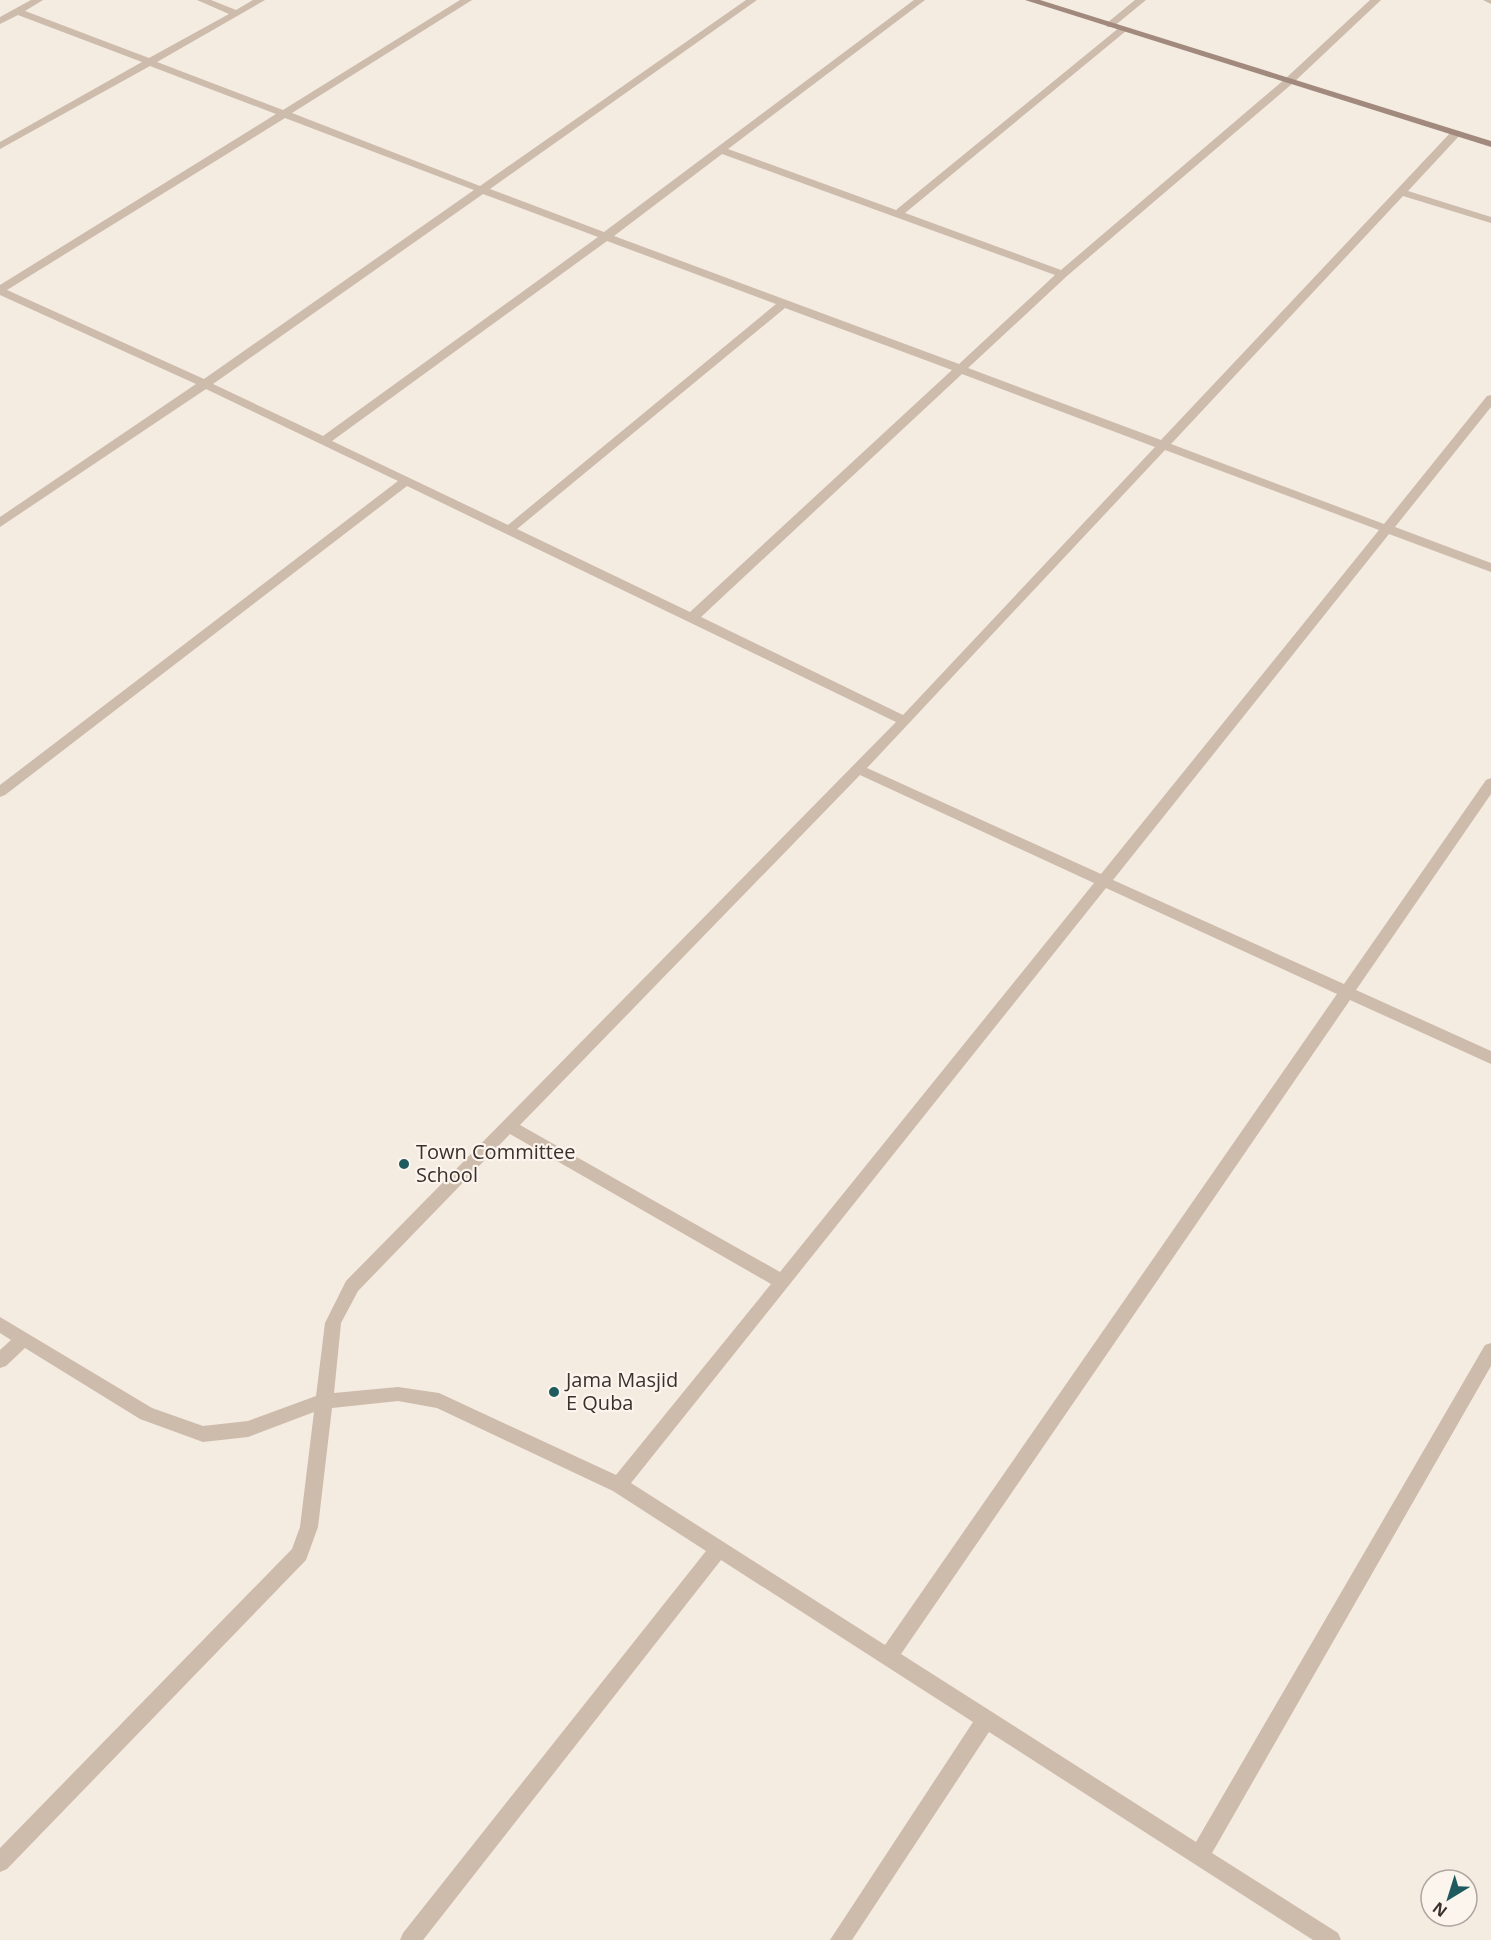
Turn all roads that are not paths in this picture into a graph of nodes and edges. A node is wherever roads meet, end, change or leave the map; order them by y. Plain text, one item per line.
1 (38, 0) edge
2 (201, 0) edge
3 (260, 0) edge
4 (467, 0) edge
5 (752, 0) edge
6 (920, 0) edge
7 (1030, 0) edge
8 (1142, 0) edge
9 (1376, 0) edge
10 (17, 11) junction
11 (236, 13) junction
12 (0, 21) edge
13 (1110, 25) junction
14 (1123, 29) junction
15 (147, 62) junction
16 (1288, 81) junction
17 (284, 114) junction
18 (1456, 133) junction
19 (1491, 144) edge
20 (0, 146) edge
21 (721, 150) junction
22 (482, 189) junction
23 (1401, 192) junction
24 (897, 214) junction
25 (1491, 220) edge
26 (606, 236) junction
27 (1063, 274) junction
28 (0, 291) edge
29 (784, 303) junction
30 (960, 369) junction
31 (205, 384) junction
32 (1491, 399) edge
33 (324, 441) junction
34 (1164, 445) junction
35 (406, 481) junction
36 (0, 523) edge
37 (1387, 528) junction
38 (509, 530) junction
39 (1491, 568) edge
40 (692, 618) junction
41 (905, 721) junction
42 (858, 769) junction
43 (1491, 783) edge
44 (0, 792) edge
45 (1102, 881) junction
46 (1345, 991) junction
47 (1491, 1058) edge
48 (508, 1126) junction
49 (782, 1282) junction
50 (0, 1324) edge
51 (23, 1340) junction
52 (1491, 1350) edge
53 (0, 1361) edge
54 (323, 1401) junction
55 (619, 1485) junction
56 (719, 1549) junction
57 (888, 1657) junction
58 (986, 1719) junction
59 (1199, 1856) junction
60 (0, 1862) edge
61 (411, 1940) edge
62 (840, 1940) edge
63 (1330, 1940) edge

1 - 10 street
2 - 11 street
3 - 11 street
4 - 17 street
5 - 22 street
6 - 21 street
7 - 13 street
8 - 13 street
9 - 16 street
10 - 12 street
10 - 15 street
11 - 15 street
13 - 14 street
14 - 16 street
14 - 24 street
15 - 17 street
15 - 20 street
16 - 18 street
16 - 27 street
17 - 22 street
17 - 28 street
18 - 19 street
18 - 23 street
21 - 24 street
21 - 26 street
22 - 26 street
22 - 31 street
23 - 25 street
23 - 34 street
24 - 27 street
26 - 29 street
26 - 33 street
27 - 30 street
28 - 31 street
29 - 30 street
29 - 38 street
30 - 34 street
30 - 40 street
31 - 33 street
31 - 36 street
32 - 37 street
33 - 35 street
34 - 37 street
34 - 41 street
35 - 38 street
35 - 44 street
37 - 39 street
37 - 45 street
38 - 40 street
40 - 41 street
41 - 42 street
42 - 45 street
42 - 48 street
43 - 46 street
45 - 46 street
45 - 49 street
46 - 47 street
46 - 57 street
48 - 49 street
48 - 54 street
49 - 55 street
50 - 51 street
51 - 53 street
51 - 54 street
52 - 59 street
54 - 55 street
54 - 60 street
55 - 56 street
56 - 57 street
56 - 61 street
57 - 58 street
58 - 59 street
58 - 62 street
59 - 63 street

